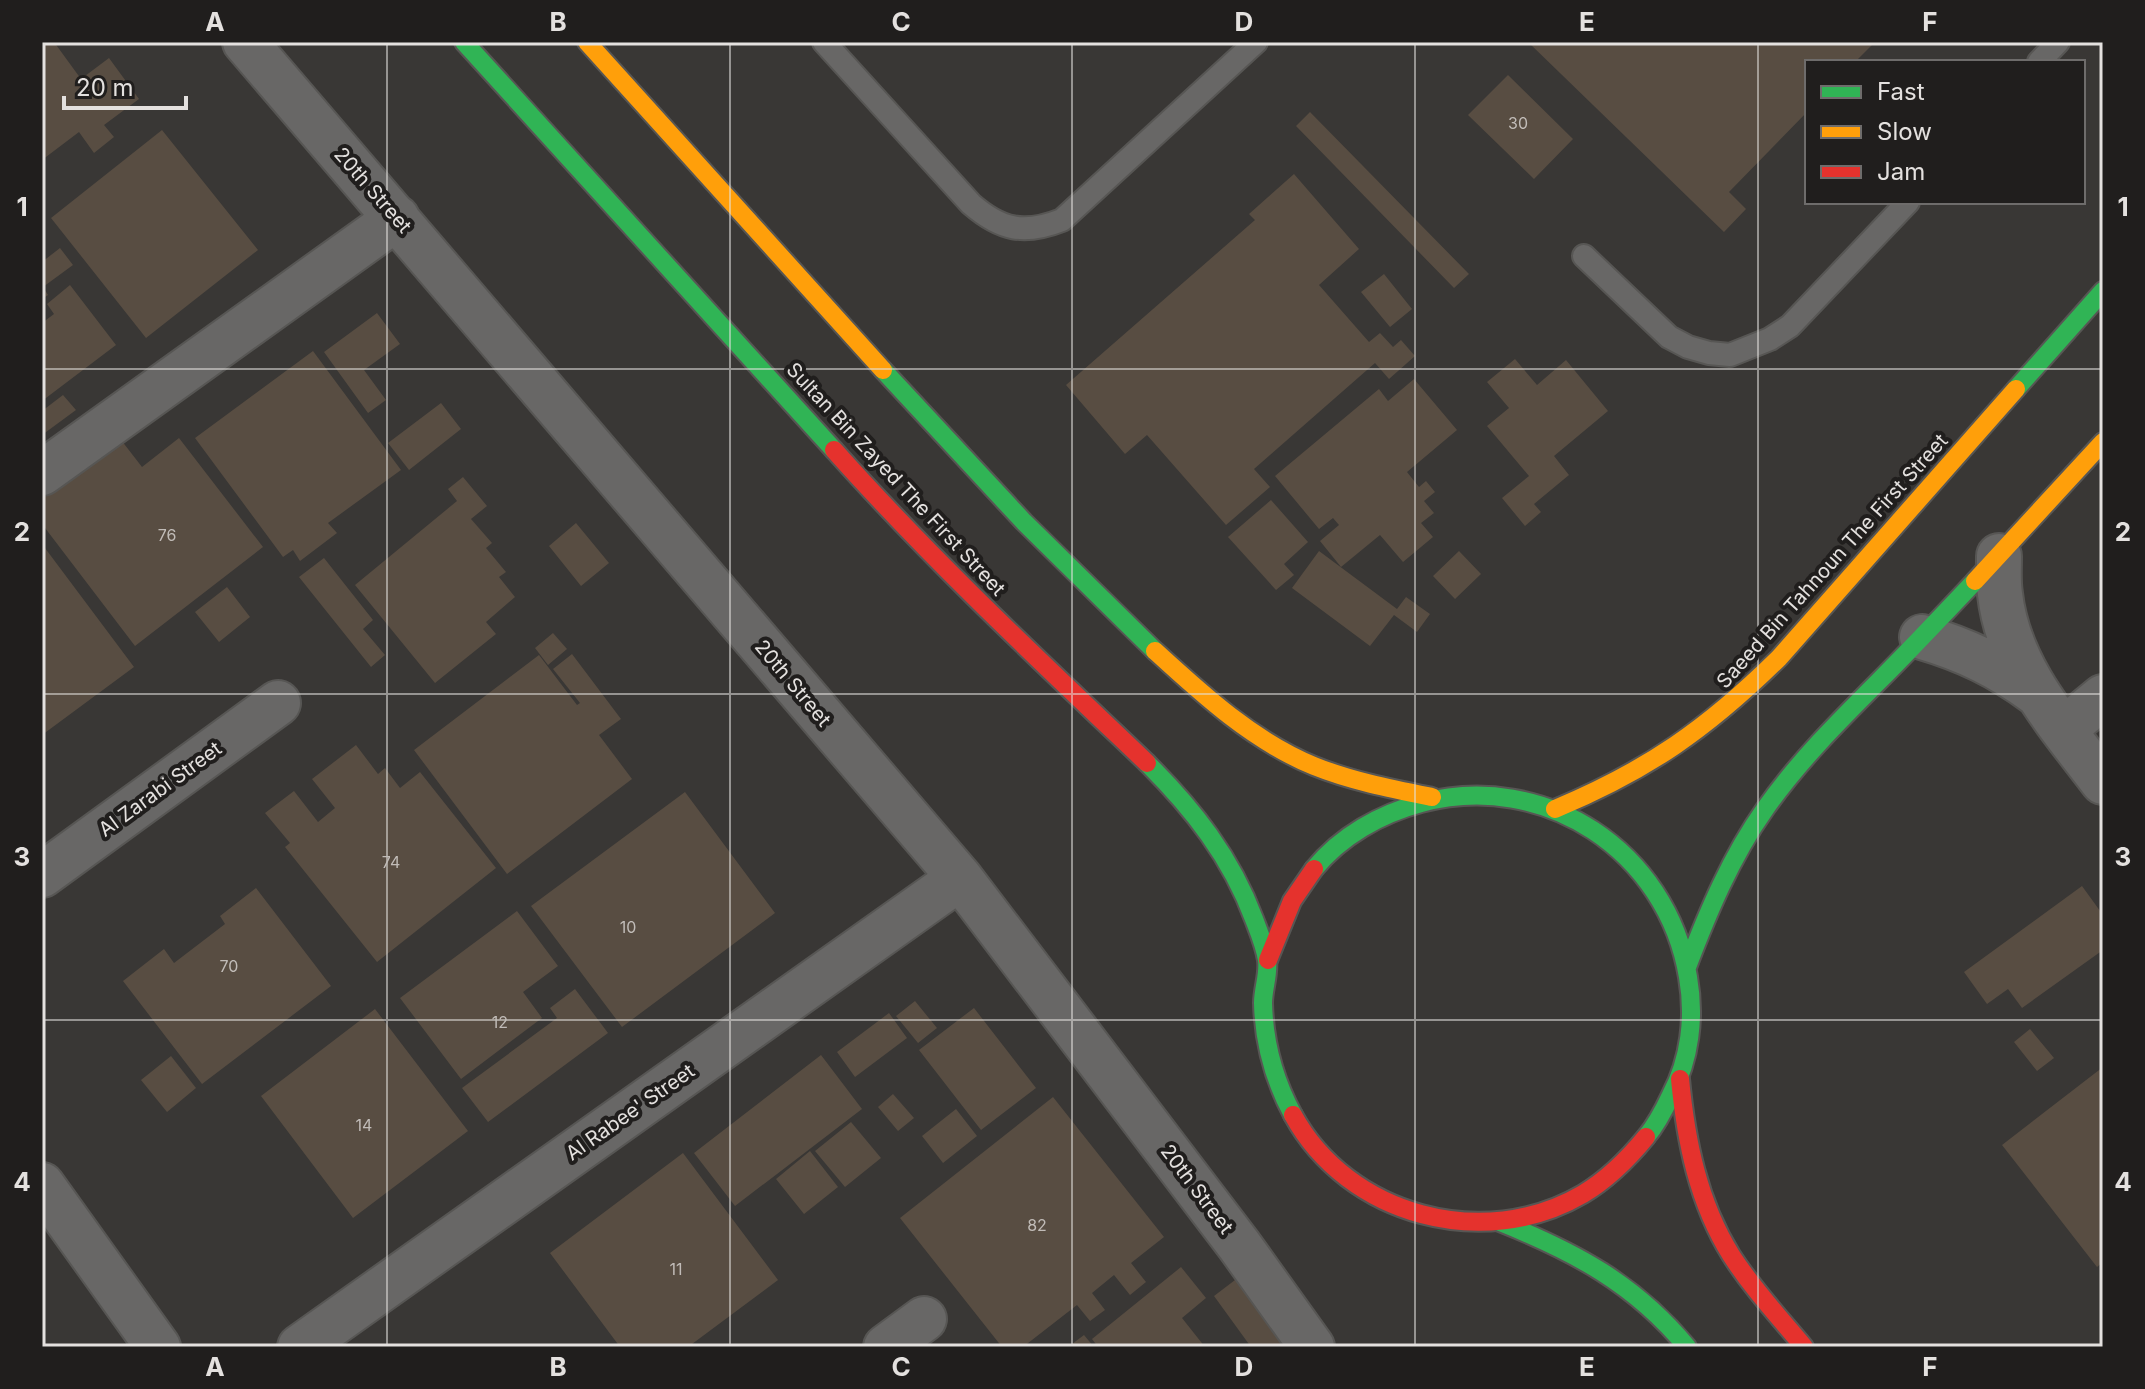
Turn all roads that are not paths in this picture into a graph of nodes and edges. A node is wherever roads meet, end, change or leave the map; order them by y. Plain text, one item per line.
1 (245, 42) edge
2 (464, 42) edge
3 (587, 42) edge
4 (824, 42) edge
5 (1256, 42) edge
6 (2058, 42) edge
7 (2041, 60) edge
8 (1906, 204) edge
9 (397, 218) junction
10 (1584, 256) dead end
11 (2103, 291) edge
12 (2103, 442) edge
13 (42, 473) edge
14 (1999, 556) junction
15 (1922, 637) junction
16 (2038, 694) junction
17 (2103, 697) edge
18 (278, 703) dead end
19 (2064, 729) junction
20 (2103, 782) edge
21 (1435, 797) junction
22 (1555, 809) junction
23 (42, 875) edge
24 (960, 878) junction
25 (1268, 960) junction
26 (1687, 967) junction
27 (1680, 1079) junction
28 (42, 1185) edge
29 (1500, 1222) junction
30 (924, 1319) dead end
31 (158, 1347) edge
32 (300, 1347) edge
33 (886, 1347) edge
34 (1312, 1347) edge
35 (1687, 1347) edge
36 (1804, 1347) edge

1 - 9 street, 20th Street
2 - 25 main road, Sultan Bin Zayed The First Street
3 - 21 main road
4 - 5 lane
6 - 7 lane
8 - 10 lane
9 - 13 street
9 - 24 street, 20th Street
11 - 22 main road, Saeed Bin Tahnoun The First Street
12 - 14 main road
14 - 15 main road
14 - 16 street
15 - 16 street
15 - 26 main road
16 - 19 street
17 - 19 street
18 - 23 street, Al Zarabi Street
19 - 20 street
21 - 22 main road
21 - 25 main road
22 - 26 main road
24 - 32 street, Al Rabee' Street
24 - 34 street, 20th Street
25 - 29 main road
26 - 27 main road
27 - 29 main road
27 - 36 main road
28 - 31 street
29 - 35 main road
30 - 33 street

